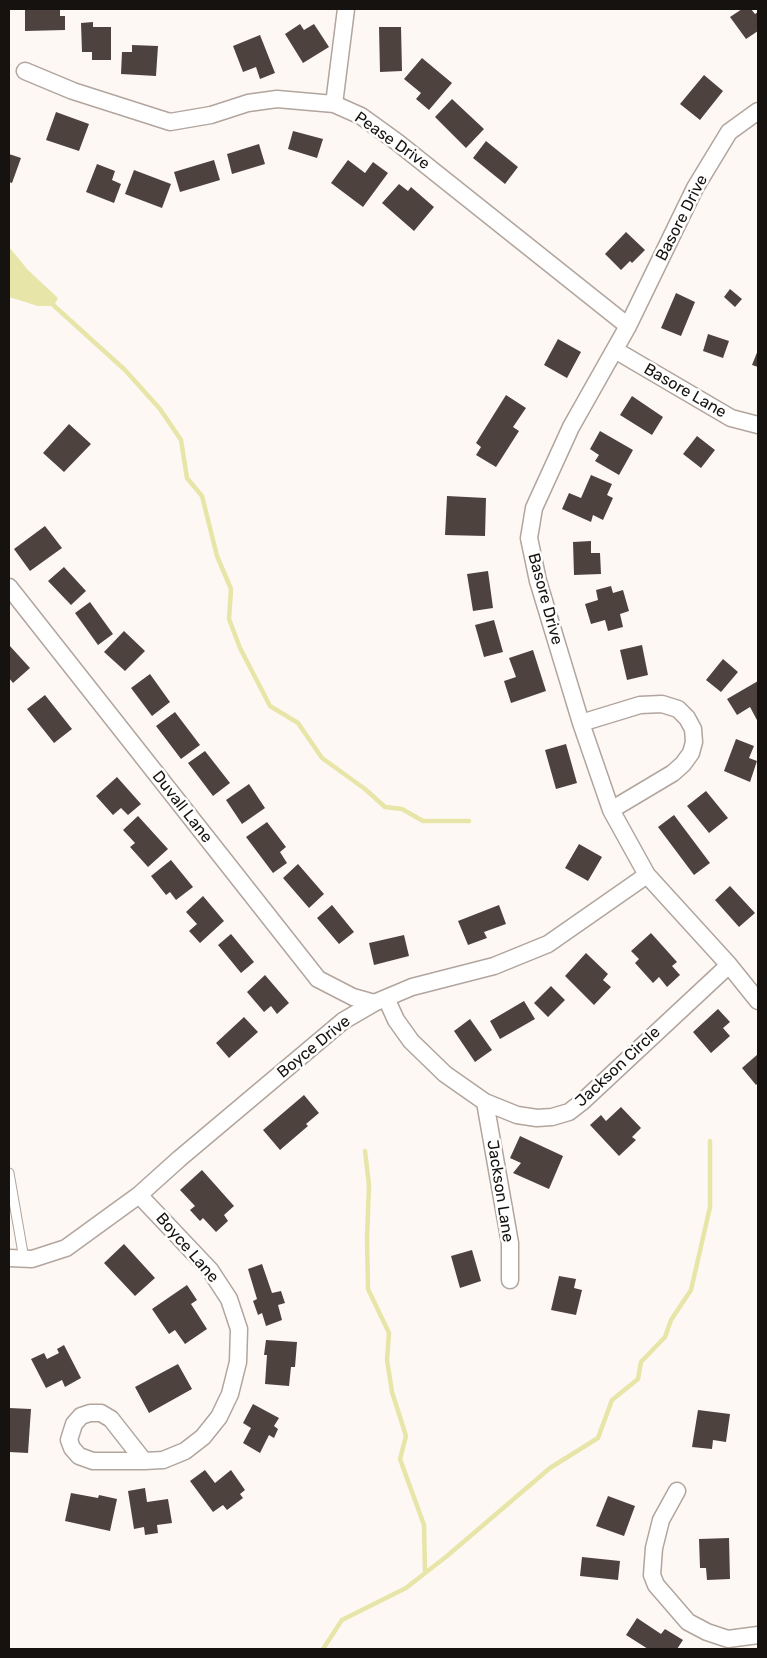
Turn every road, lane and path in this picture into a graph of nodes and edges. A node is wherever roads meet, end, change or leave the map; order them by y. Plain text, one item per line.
1 (346, 9) edge
2 (25, 71) dead end
3 (334, 104) junction
4 (758, 111) edge
5 (628, 326) junction
6 (615, 350) junction
7 (758, 425) edge
8 (9, 590) edge
9 (581, 722) junction
10 (612, 810) junction
11 (647, 876) junction
12 (728, 965) junction
13 (380, 1001) junction
14 (758, 1001) edge
15 (485, 1102) junction
16 (9, 1173) edge
17 (139, 1195) junction
18 (16, 1259) edge
19 (510, 1280) dead end
20 (144, 1461) dead end
21 (677, 1492) dead end
22 (758, 1635) edge

1 - 3 street
2 - 3 street, Pease Drive
3 - 5 street, Pease Drive
4 - 5 street, Basore Drive
5 - 6 street, Basore Drive
6 - 7 street, Basore Lane
6 - 9 street, Basore Drive
8 - 13 street, Duvall Lane
9 - 10 street, Basore Drive
9 - 10 street
10 - 11 street, Basore Drive
11 - 12 street, Basore Drive
11 - 13 street, Boyce Drive
12 - 14 street, Basore Drive
12 - 15 street, Jackson Circle
13 - 15 street, Jackson Circle
13 - 17 street, Boyce Drive
15 - 19 street, Jackson Lane
16 - 18 lane
17 - 18 street, Boyce Drive
17 - 20 street, Boyce Lane
21 - 22 street

